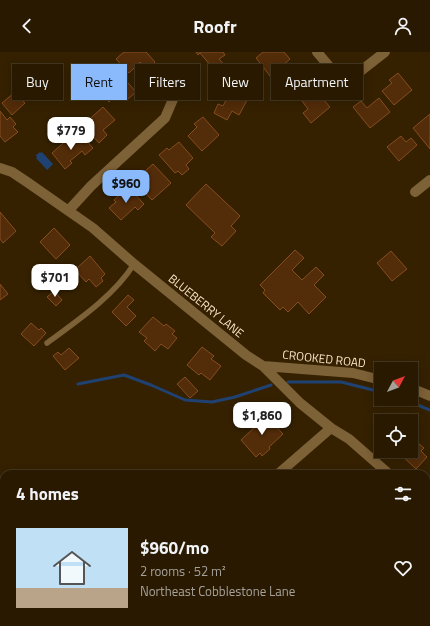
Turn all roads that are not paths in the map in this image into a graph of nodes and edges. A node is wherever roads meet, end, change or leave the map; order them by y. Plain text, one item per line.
1 (317, 52) edge
2 (385, 52) edge
3 (173, 100) edge
4 (0, 168) edge
5 (430, 180) edge
6 (415, 192) dead end
7 (69, 210) junction
8 (134, 264) junction
9 (47, 343) dead end
10 (263, 366) junction
11 (374, 378) edge
12 (418, 391) edge
13 (430, 396) edge
14 (331, 428) junction
15 (283, 470) edge
16 (384, 470) edge

1 - 2 street
3 - 7 street
4 - 7 street, BLUEBERRY LANE
5 - 6 street
7 - 8 street, BLUEBERRY LANE
8 - 9 lane
8 - 10 street, BLUEBERRY LANE
10 - 11 street, CROOKED ROAD
10 - 14 street, BLUEBERRY LANE
12 - 13 street
14 - 15 street
14 - 16 street, BLUEBERRY LANE

